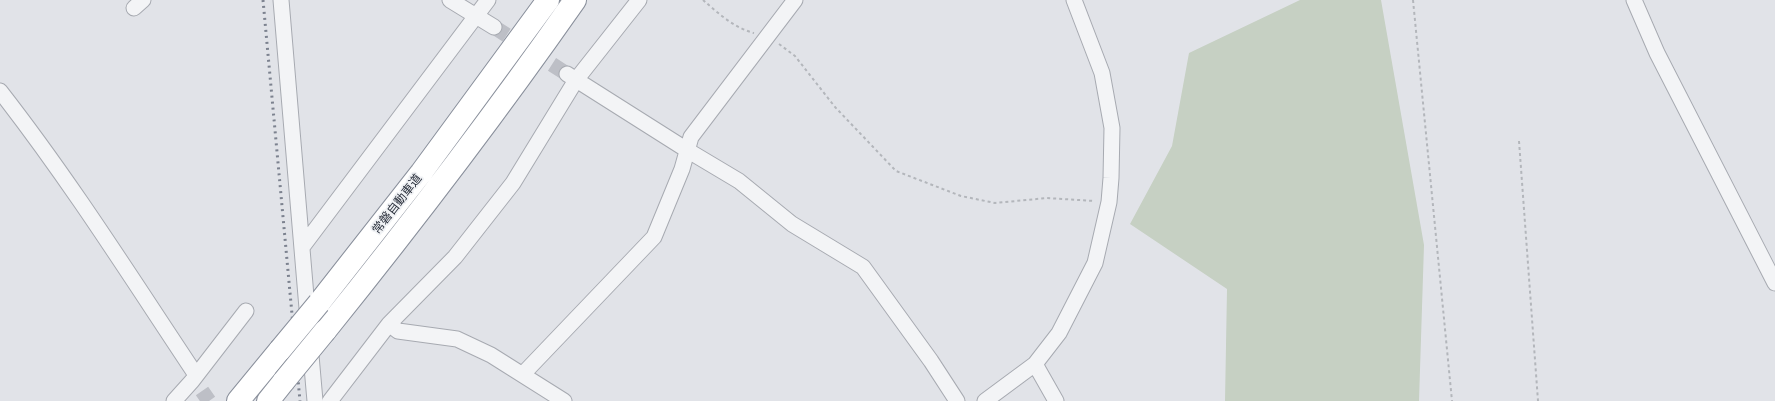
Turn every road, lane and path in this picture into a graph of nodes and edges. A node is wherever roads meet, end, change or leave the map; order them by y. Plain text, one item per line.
1 (281, 0) edge
2 (450, 0) edge
3 (488, 0) edge
4 (548, 0) edge
5 (575, 0) edge
6 (639, 0) edge
7 (703, 0) edge
8 (795, 0) edge
9 (1074, 0) edge
10 (1413, 0) edge
11 (1634, 0) edge
12 (476, 16) junction
13 (494, 27) tunnel mouth
14 (767, 36) junction
15 (571, 77) junction
16 (0, 91) edge
17 (1519, 141) dead end
18 (687, 150) junction
19 (1109, 202) junction
20 (303, 246) junction
21 (1775, 283) edge
22 (246, 311) dead end
23 (389, 324) junction
24 (1035, 364) junction
25 (523, 374) junction
26 (197, 382) junction
27 (174, 401) edge
28 (238, 401) edge
29 (268, 401) edge
30 (315, 401) edge
31 (330, 401) edge
32 (564, 401) edge
33 (957, 401) edge
34 (985, 401) edge
35 (1056, 401) edge
36 (1452, 401) edge
37 (1538, 401) edge

1 - 20 street
2 - 12 street
3 - 12 street
4 - 28 highway, 常磐自動車道, bridge
5 - 29 highway, 常磐自動車道, bridge
6 - 15 street
7 - 14 path
8 - 14 street
9 - 19 street
10 - 36 path
11 - 21 street
12 - 13 street
12 - 20 street
14 - 18 street
14 - 19 path
15 - 18 street
15 - 23 street
16 - 26 street
17 - 37 path
18 - 25 street
18 - 33 street
19 - 24 street
20 - 30 street
22 - 26 street
23 - 25 street
23 - 31 street
24 - 34 street
24 - 35 street
25 - 32 street
26 - 27 street

